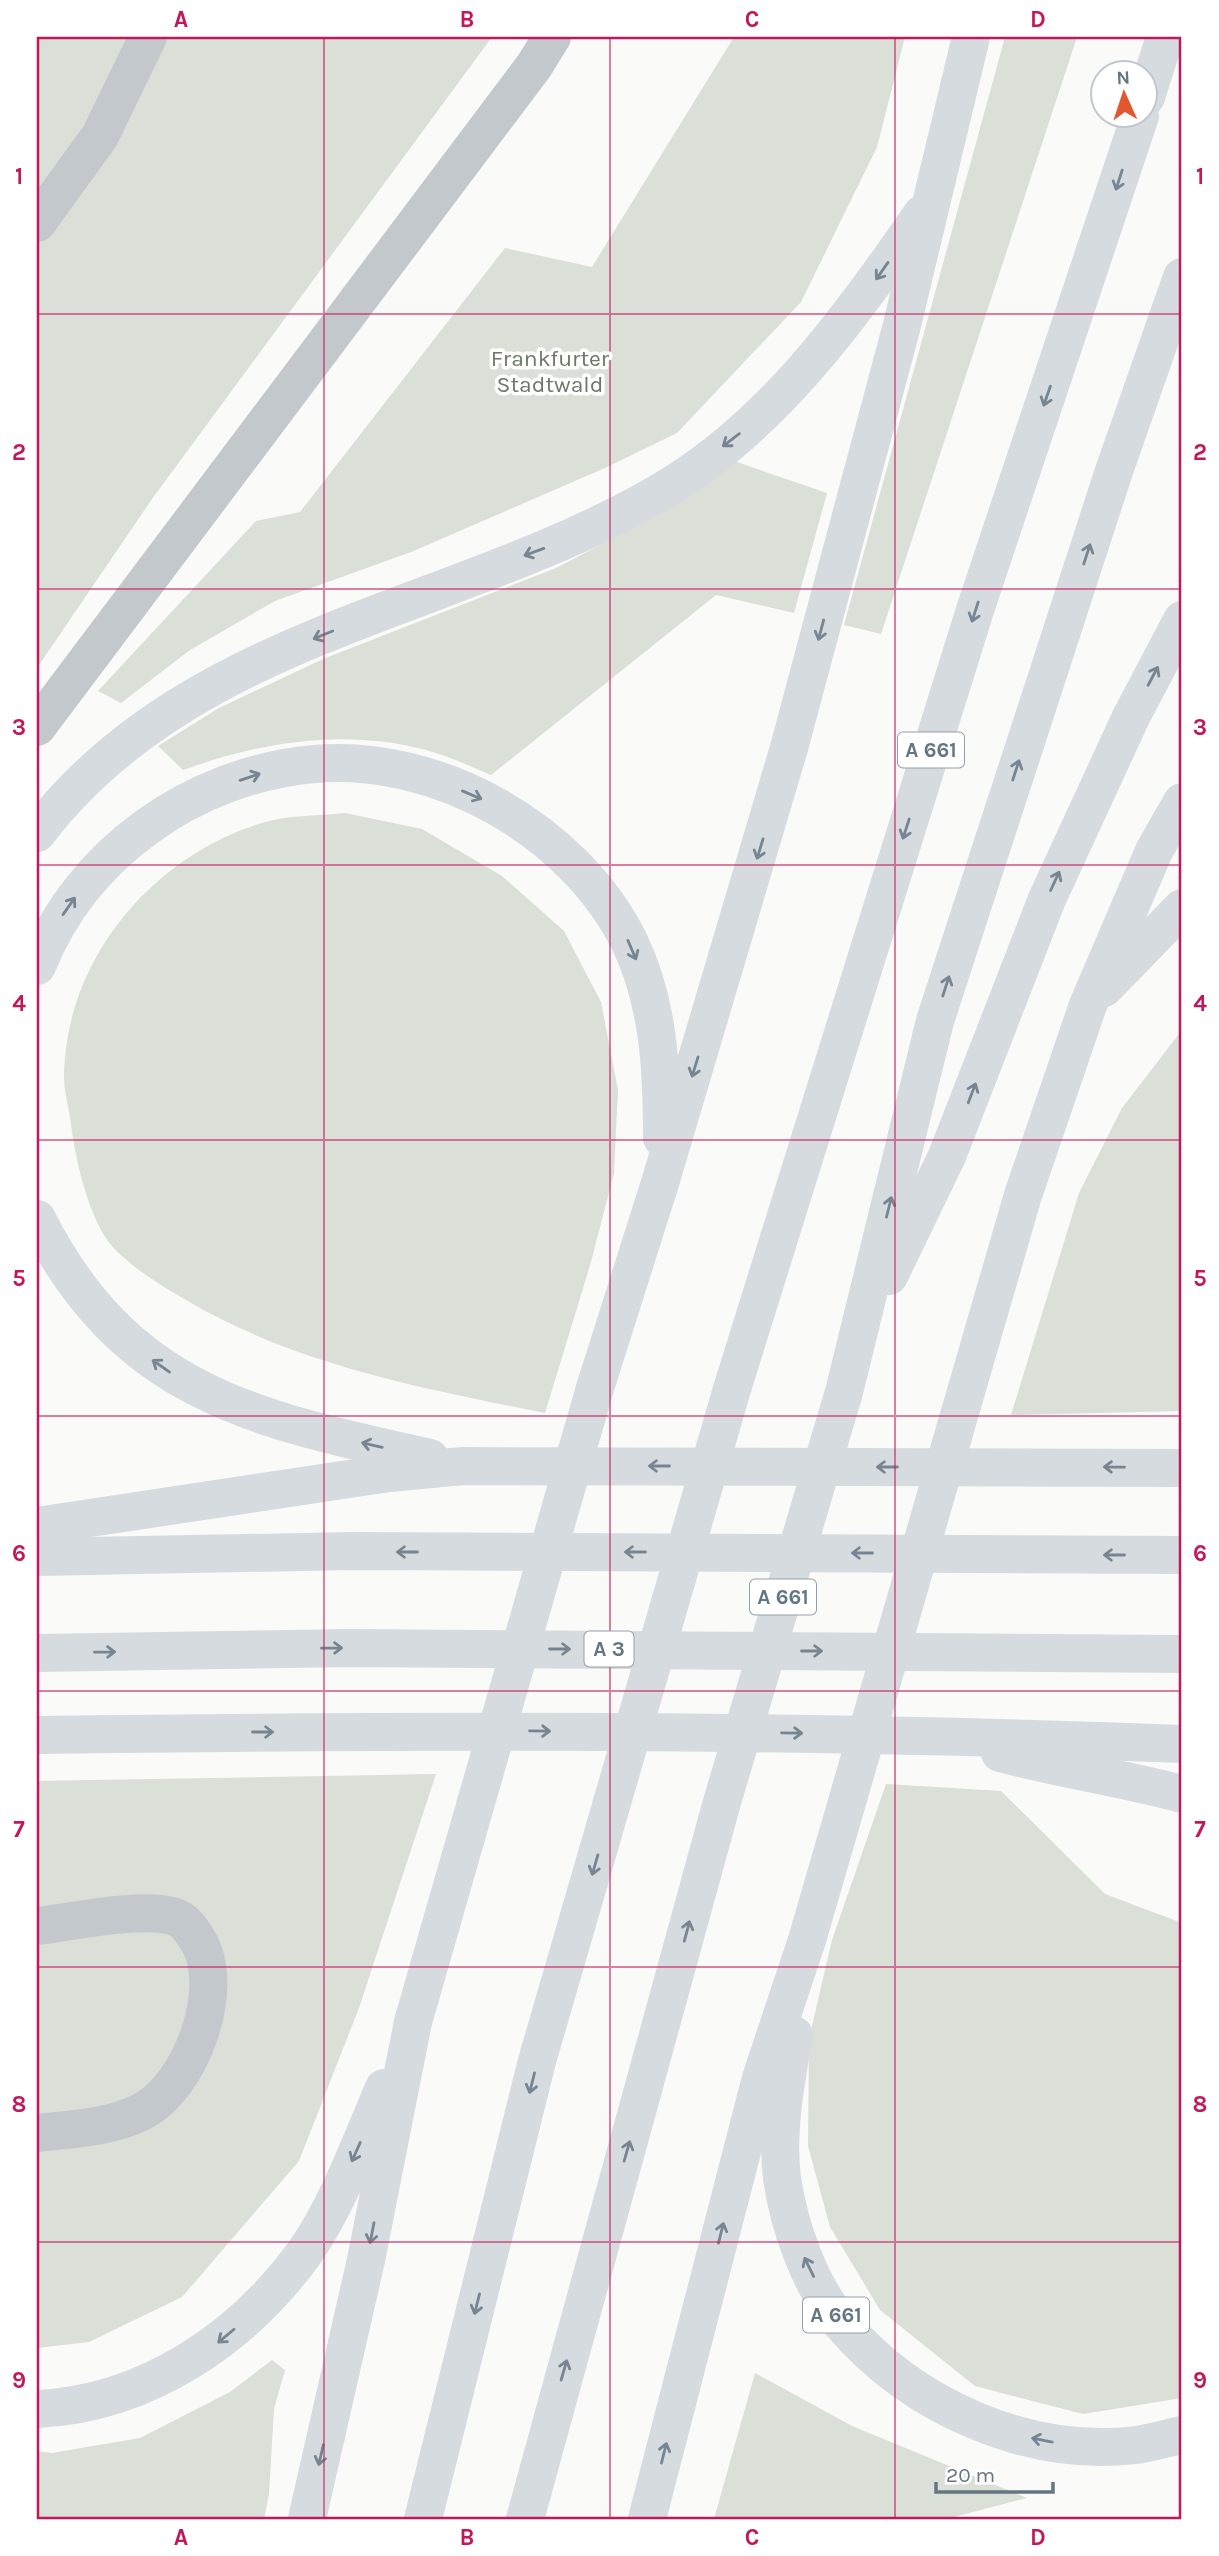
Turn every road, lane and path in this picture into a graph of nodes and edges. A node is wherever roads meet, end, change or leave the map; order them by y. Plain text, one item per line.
1 (148, 37) edge
2 (552, 37) edge
3 (971, 37) edge
4 (1165, 37) edge
5 (1158, 60) edge
6 (1135, 130) edge
7 (935, 195) junction
8 (37, 223) edge
9 (1182, 277) edge
10 (1182, 620) edge
11 (37, 727) edge
12 (1182, 802) edge
13 (37, 833) edge
14 (1182, 908) edge
15 (37, 966) edge
16 (1087, 1005) junction
17 (660, 1183) junction
18 (37, 1219) edge
19 (844, 1392) junction
20 (463, 1466) junction
21 (1182, 1468) edge
22 (37, 1526) edge
23 (1182, 1555) edge
24 (37, 1557) edge
25 (37, 1653) edge
26 (1182, 1654) edge
27 (195, 1733) junction
28 (37, 1735) edge
29 (933, 1735) junction
30 (1182, 1744) edge
31 (37, 1753) edge
32 (1182, 1794) edge
33 (37, 1926) edge
34 (807, 1940) junction
35 (413, 2022) junction
36 (37, 2133) edge
37 (37, 2409) edge
38 (1182, 2435) edge
39 (306, 2519) edge
40 (423, 2519) edge
41 (525, 2519) edge
42 (647, 2519) edge

1 - 8 lane
2 - 11 lane
3 - 7 highway
4 - 5 highway
6 -> 40 highway, A 661
7 -> 13 highway
7 -> 17 highway
19 -> 9 highway, A 661
19 -> 10 highway
12 - 16 highway
14 - 16 highway
15 -> 17 highway
16 - 34 highway
17 - 35 highway
20 -> 18 highway
41 -> 19 highway, A 661
21 -> 20 highway
20 - 22 highway
23 -> 24 highway
25 -> 26 highway, A 3
27 - 28 highway
27 -> 29 highway
27 - 31 highway
29 - 30 highway
29 - 32 highway
33 - 36 lane
38 -> 34 highway, A 661
42 -> 34 highway
35 -> 37 highway
35 -> 39 highway

